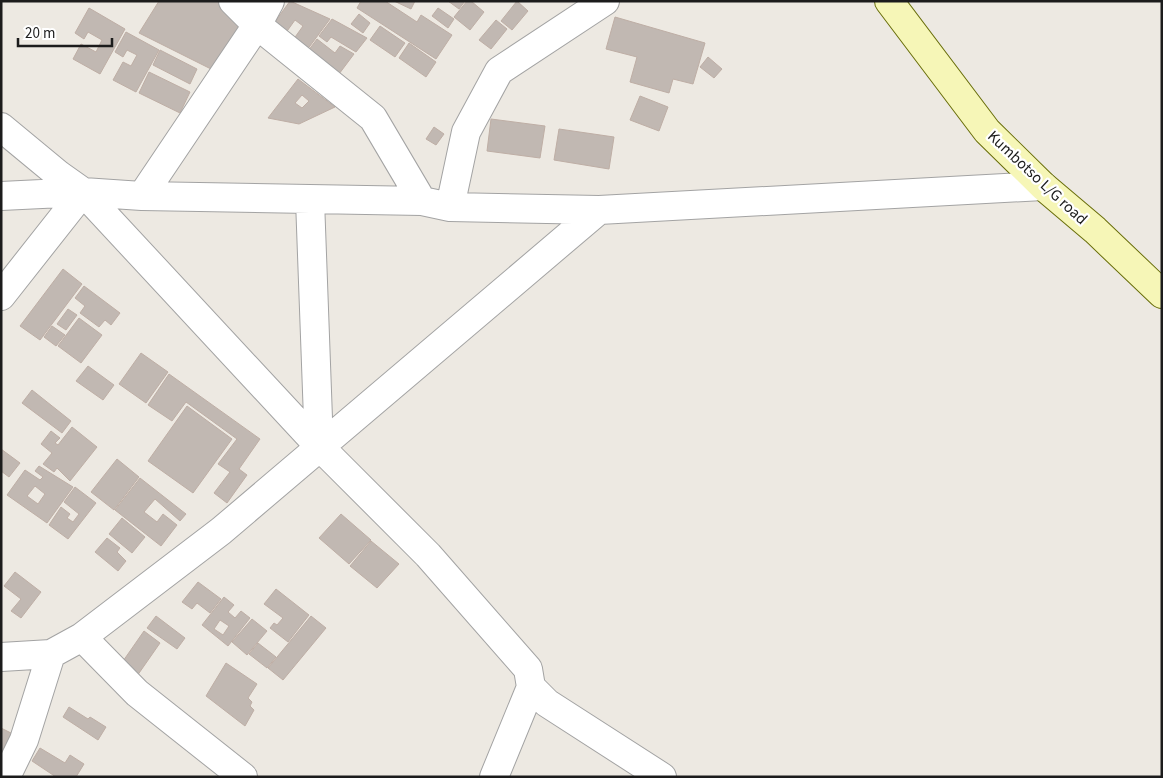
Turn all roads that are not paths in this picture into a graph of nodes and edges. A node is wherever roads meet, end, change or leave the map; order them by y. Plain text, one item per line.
1 (233, 1) edge
2 (270, 1) edge
3 (605, 1) edge
4 (890, 1) edge
5 (257, 25) junction
6 (1, 127) edge
7 (1043, 186) junction
8 (83, 192) junction
9 (1, 196) edge
10 (142, 196) junction
11 (310, 200) junction
12 (422, 201) junction
13 (450, 207) junction
14 (599, 210) junction
15 (1162, 294) edge
16 (1, 296) edge
17 (319, 446) junction
18 (82, 636) junction
19 (51, 654) junction
20 (1, 657) edge
21 (531, 688) junction
22 (625, 766) edge
23 (6, 777) edge
24 (243, 777) edge
25 (494, 777) edge
26 (662, 777) edge

1 - 5 street
2 - 5 street
3 - 13 street
4 - 7 main road, Kumbotso L/G road
5 - 10 street
5 - 12 street
6 - 8 street
7 - 14 street
7 - 15 main road, Kumbotso L/G road
8 - 9 street
8 - 10 street
8 - 16 street
8 - 17 street
10 - 11 street
11 - 12 street
11 - 17 street
12 - 13 street
13 - 14 street
14 - 17 street
17 - 18 street
17 - 21 street
18 - 19 street
18 - 24 street
19 - 20 street
19 - 23 street
21 - 22 street
21 - 25 street
22 - 26 street

